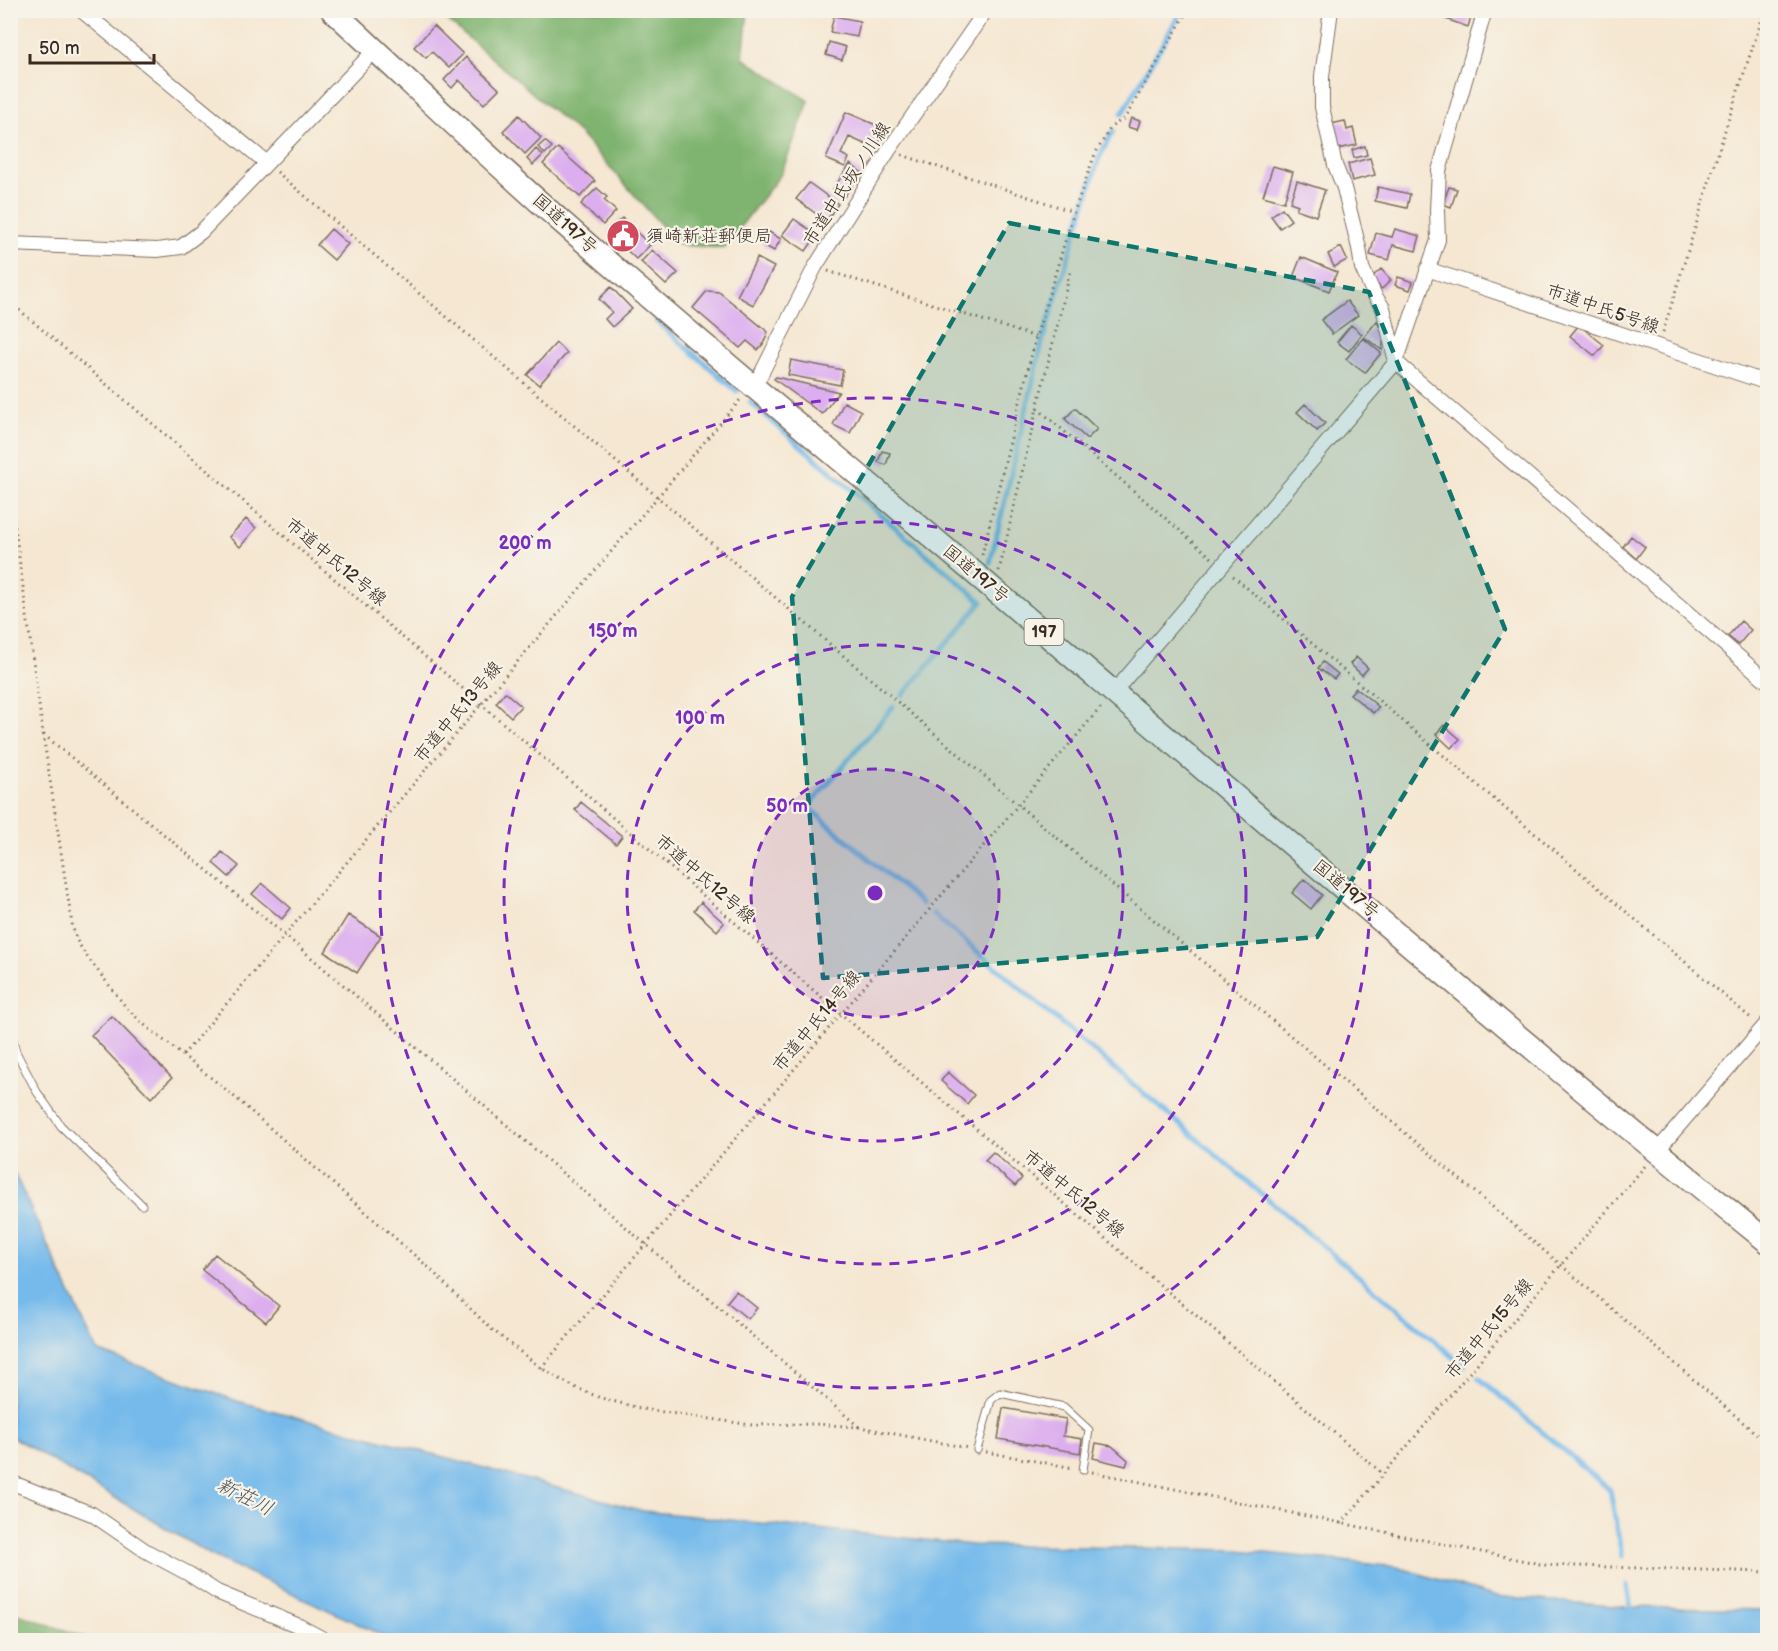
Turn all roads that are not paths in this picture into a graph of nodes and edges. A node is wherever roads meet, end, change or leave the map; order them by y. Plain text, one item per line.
1 (81, 10) edge
2 (332, 10) edge
3 (986, 10) edge
4 (1331, 10) edge
5 (1485, 10) edge
6 (375, 50) junction
7 (267, 163) junction
8 (10, 244) edge
9 (1427, 269) junction
10 (1396, 362) junction
11 (1767, 383) edge
12 (752, 386) junction
13 (1767, 682) edge
14 (1114, 692) junction
15 (1765, 1025) edge
16 (10, 1028) edge
17 (1656, 1152) junction
18 (142, 1205) dead end
19 (1767, 1242) edge
20 (977, 1450) road end
21 (1083, 1470) road end
22 (10, 1482) edge
23 (325, 1641) edge

1 - 7 street
2 - 6 highway, 国道197号 / 197
3 - 12 street, 市道中氏坂ノ川線
4 - 10 street
5 - 9 street
6 - 7 street
6 - 12 highway, 国道197号 / 197
7 - 8 street
9 - 10 street
9 - 11 street, 市道中氏5号線
10 - 13 street
10 - 14 street
12 - 14 highway, 国道197号 / 197
14 - 17 highway, 国道197号 / 197
15 - 17 street
16 - 18 lane
17 - 19 highway, 国道197号 / 197
20 - 21 lane
22 - 23 street

